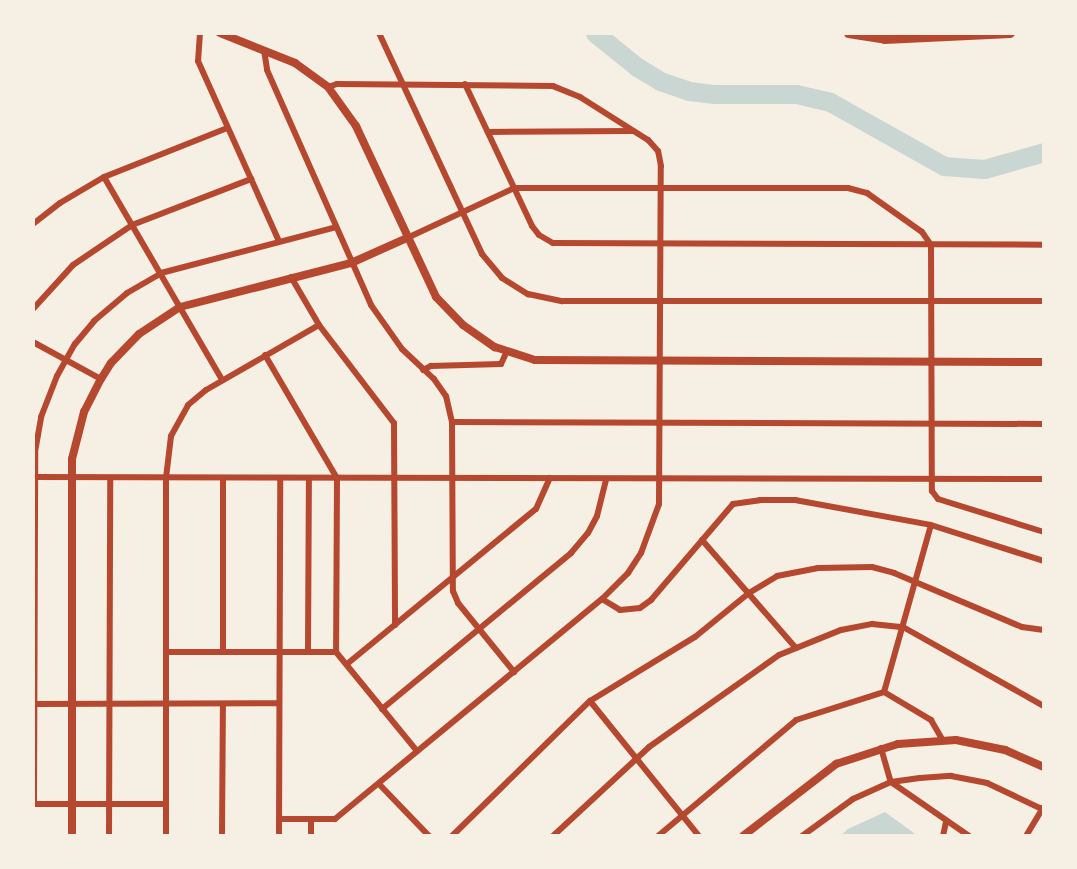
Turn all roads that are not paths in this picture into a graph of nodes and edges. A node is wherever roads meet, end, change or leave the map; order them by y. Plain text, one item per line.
1 (200, 33) edge
2 (220, 33) edge
3 (379, 33) edge
4 (848, 33) edge
5 (1010, 33) edge
6 (264, 50) junction
7 (404, 84) junction
8 (465, 84) junction
9 (328, 87) junction
10 (228, 128) junction
11 (634, 131) junction
12 (488, 132) junction
13 (104, 177) junction
14 (251, 179) junction
15 (514, 188) junction
16 (660, 188) junction
17 (462, 211) junction
18 (33, 224) edge
19 (132, 225) junction
20 (336, 227) junction
21 (407, 238) junction
22 (279, 241) junction
23 (661, 244) junction
24 (930, 245) junction
25 (1044, 245) edge
26 (351, 263) junction
27 (161, 273) junction
28 (291, 277) junction
29 (660, 300) junction
30 (930, 301) junction
31 (1044, 301) edge
32 (180, 307) junction
33 (33, 309) edge
34 (319, 325) junction
35 (33, 342) edge
36 (507, 351) junction
37 (265, 355) junction
38 (65, 359) junction
39 (661, 362) junction
40 (930, 362) junction
41 (1044, 362) edge
42 (424, 370) junction
43 (101, 379) junction
44 (222, 380) junction
45 (452, 422) junction
46 (660, 423) junction
47 (930, 424) junction
48 (1044, 424) edge
49 (34, 477) edge
50 (72, 477) junction
51 (110, 478) junction
52 (166, 478) junction
53 (280, 478) junction
54 (309, 478) junction
55 (337, 478) junction
56 (395, 478) junction
57 (551, 478) junction
58 (223, 479) junction
59 (451, 479) junction
60 (606, 479) junction
61 (660, 479) junction
62 (930, 479) junction
63 (1044, 479) edge
64 (931, 526) junction
65 (1044, 532) edge
66 (34, 536) edge
67 (702, 540) junction
68 (1044, 561) edge
69 (452, 578) junction
70 (915, 582) junction
71 (34, 593) edge
72 (749, 593) junction
73 (602, 599) junction
74 (394, 625) junction
75 (903, 627) junction
76 (479, 629) junction
77 (1044, 630) edge
78 (796, 648) junction
79 (34, 650) edge
80 (166, 652) junction
81 (223, 652) junction
82 (279, 652) junction
83 (309, 652) junction
84 (336, 652) junction
85 (347, 664) junction
86 (514, 672) junction
87 (884, 692) junction
88 (590, 701) junction
89 (279, 703) junction
90 (34, 704) edge
91 (71, 704) junction
92 (109, 704) junction
93 (166, 704) junction
94 (223, 704) junction
95 (1044, 706) edge
96 (382, 709) junction
97 (942, 739) junction
98 (34, 747) edge
99 (881, 748) junction
100 (417, 751) junction
101 (636, 758) junction
102 (1044, 767) edge
103 (891, 782) junction
104 (379, 784) junction
105 (34, 804) edge
106 (72, 804) junction
107 (109, 804) junction
108 (166, 804) junction
109 (1043, 808) edge
110 (681, 814) junction
111 (278, 819) junction
112 (311, 820) junction
113 (946, 822) junction
114 (72, 836) edge
115 (109, 836) edge
116 (166, 836) edge
117 (222, 836) edge
118 (279, 836) edge
119 (311, 836) edge
120 (429, 836) edge
121 (452, 836) edge
122 (553, 836) edge
123 (658, 836) edge
124 (699, 836) edge
125 (743, 836) edge
126 (802, 836) edge
127 (943, 836) edge
128 (969, 836) edge
129 (1026, 836) edge

1 - 10 street
2 - 6 street
3 - 7 street
4 - 5 main road
6 - 9 street
6 - 20 street
7 - 8 street
7 - 9 street
7 - 17 street
8 - 11 street
8 - 12 street
9 - 21 street
10 - 13 street
10 - 14 street
11 - 12 street
11 - 16 street
12 - 15 street
13 - 18 street
13 - 19 street
14 - 19 street
14 - 22 street
15 - 16 street
15 - 17 street
15 - 23 street
16 - 23 street
16 - 24 street
17 - 21 street
17 - 29 street
19 - 27 street
19 - 33 street
20 - 22 street
20 - 26 street
21 - 26 street
21 - 36 street
22 - 27 street
23 - 24 street
23 - 29 street
24 - 25 street
24 - 30 street
26 - 28 street
26 - 42 street
27 - 32 street
27 - 38 street
28 - 32 street
28 - 34 street
29 - 30 street
29 - 39 street
30 - 31 street
30 - 40 street
32 - 43 street
32 - 44 street
34 - 37 street
34 - 56 street
35 - 38 street
36 - 39 street
36 - 42 street
37 - 44 street
37 - 55 street
38 - 43 street
38 - 49 street
39 - 40 street
39 - 46 street
40 - 41 street
40 - 47 street
42 - 45 street
43 - 50 street
44 - 52 street
45 - 46 street
45 - 59 street
46 - 47 street
46 - 61 street
47 - 48 street
47 - 62 street
49 - 50 street
49 - 66 street
50 - 51 street
50 - 91 street
51 - 52 street
51 - 92 street
52 - 58 street
52 - 80 street
53 - 54 street
53 - 58 street
53 - 82 street
54 - 55 street
54 - 83 street
55 - 56 street
55 - 84 street
56 - 59 street
56 - 74 street
57 - 59 street
57 - 60 street
57 - 69 street
58 - 81 street
59 - 69 street
60 - 61 street
60 - 76 street
61 - 62 street
61 - 73 street
62 - 63 street
62 - 65 street
64 - 67 street
64 - 68 street
64 - 70 street
66 - 71 street
67 - 72 street
67 - 73 street
69 - 74 street
69 - 76 street
70 - 72 street
70 - 75 street
70 - 77 street
71 - 79 street
72 - 78 street
72 - 88 street
73 - 86 street
74 - 85 street
75 - 78 street
75 - 87 street
75 - 95 street
76 - 86 street
76 - 96 street
78 - 101 street
79 - 90 street
80 - 81 street
80 - 93 street
81 - 82 street
82 - 83 street
82 - 89 street
83 - 84 street
84 - 85 street
85 - 96 street
86 - 100 street
87 - 97 street
87 - 110 street
88 - 101 street
88 - 121 street
89 - 94 street
89 - 111 street
90 - 91 street
90 - 98 street
91 - 92 street
91 - 106 street
92 - 93 street
92 - 107 street
93 - 94 street
93 - 108 street
94 - 117 street
96 - 100 street
97 - 99 street
97 - 102 street
98 - 105 street
99 - 103 street
99 - 125 street
100 - 104 street
101 - 110 street
101 - 122 street
103 - 109 street
103 - 113 street
103 - 126 street
104 - 112 street
104 - 120 street
105 - 106 street
106 - 107 street
106 - 114 street
107 - 108 street
107 - 115 street
108 - 116 street
109 - 129 street
110 - 123 street
110 - 124 street
111 - 112 street
111 - 118 street
112 - 119 street
113 - 127 street
113 - 128 street

